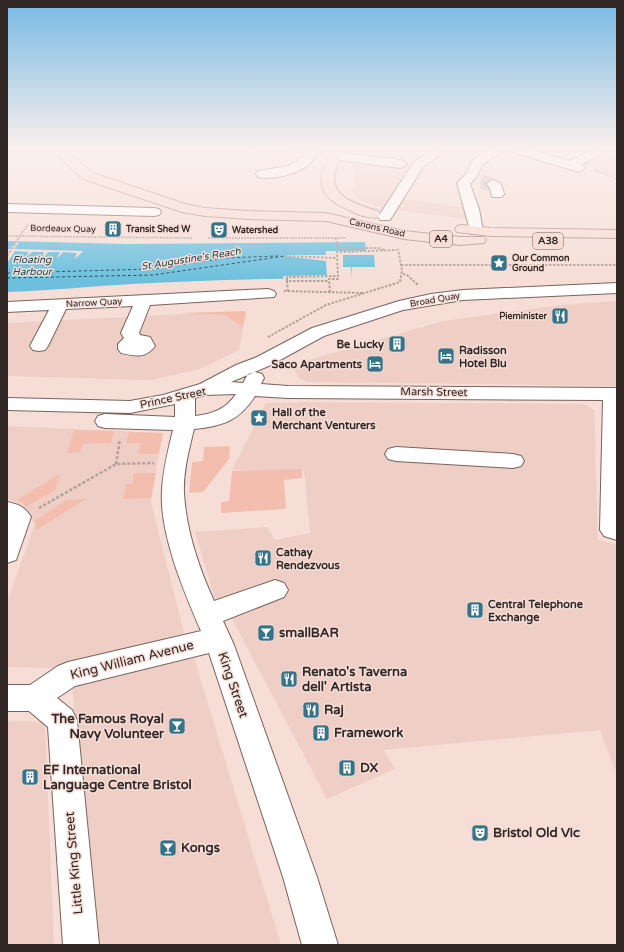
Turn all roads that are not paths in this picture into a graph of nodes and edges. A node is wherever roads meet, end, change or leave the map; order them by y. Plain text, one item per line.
1 (134, 192) edge
2 (136, 192) edge
3 (332, 192) edge
4 (401, 192) edge
5 (466, 192) edge
6 (150, 196) junction
7 (346, 205) junction
8 (7, 208) edge
9 (104, 211) junction
10 (154, 212) dead end
11 (385, 217) junction
12 (431, 224) dead end
13 (480, 231) junction
14 (617, 234) edge
15 (617, 242) edge
16 (617, 288) edge
17 (268, 294) road end
18 (143, 301) junction
19 (60, 305) junction
20 (7, 307) edge
21 (134, 340) dead end
22 (39, 346) dead end
23 (264, 361) junction
24 (250, 388) junction
25 (204, 389) junction
26 (615, 394) edge
27 (7, 404) edge
28 (185, 409) junction
29 (7, 418) edge
30 (396, 454) dead end
31 (513, 461) dead end
32 (13, 514) edge
33 (617, 531) edge
34 (7, 553) edge
35 (275, 590) dead end
36 (212, 627) junction
37 (21, 698) edge
38 (81, 945) edge
39 (320, 945) edge

1 - 9 street
2 - 6 main road, Canons Road / A4
3 - 7 main road
4 - 11 street
5 - 13 street
6 - 7 main road, A4
6 - 13 main road, Canons Road / A4
7 - 11 main road
8 - 9 street
9 - 10 street
11 - 13 main road
12 - 13 main road
13 - 14 main road, A38
13 - 15 main road, A38
16 - 23 street, Broad Quay
17 - 18 street, Narrow Quay
18 - 19 street, Narrow Quay
18 - 21 street
19 - 20 street, Narrow Quay
19 - 22 street
23 - 24 street
23 - 25 street, Broad Quay
24 - 25 street, Prince Street
24 - 26 street, Marsh Street
24 - 28 street, Prince Street
25 - 28 street, Prince Street
26 - 33 street
27 - 28 street, Prince Street
28 - 29 street, Prince Street
28 - 36 street, King Street
30 - 31 street
32 - 34 street
35 - 36 street, King William Avenue
36 - 37 street, King William Avenue
36 - 39 street, King Street
37 - 38 street, Little King Street

